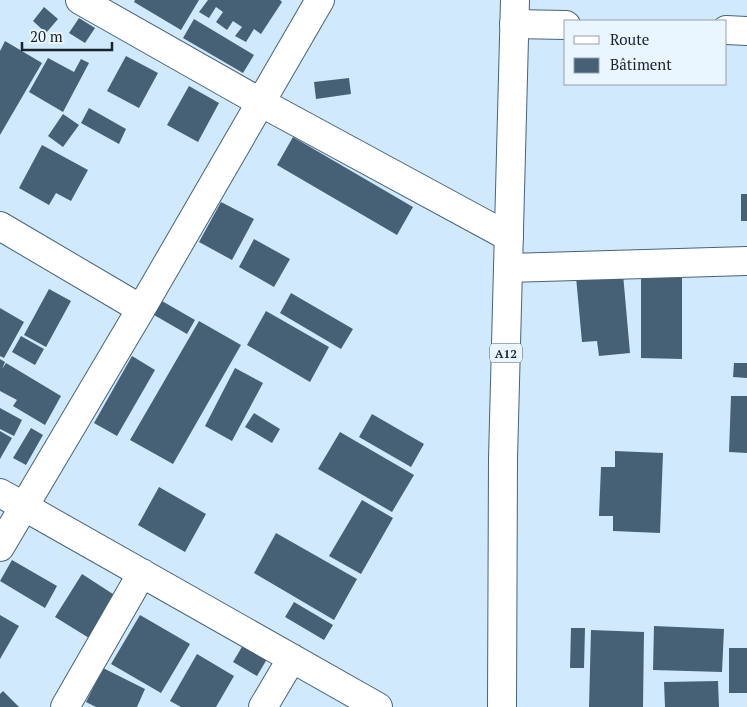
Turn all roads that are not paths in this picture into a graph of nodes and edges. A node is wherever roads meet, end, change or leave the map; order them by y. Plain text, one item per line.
1 (80, 0) edge
2 (320, 0) edge
3 (514, 12) edge
4 (564, 25) edge
5 (727, 30) edge
6 (747, 31) edge
7 (260, 102) junction
8 (0, 226) edge
9 (509, 237) junction
10 (747, 261) edge
11 (508, 268) junction
12 (142, 309) junction
13 (0, 493) edge
14 (23, 507) junction
15 (0, 547) edge
16 (142, 573) junction
17 (292, 658) junction
18 (65, 707) edge
19 (264, 707) edge
20 (378, 707) edge
21 (502, 707) edge

1 - 7 street
2 - 7 street
3 - 4 street
3 - 9 street, A12
5 - 6 street
7 - 9 street
7 - 12 street
8 - 12 street
9 - 11 street, A12
10 - 11 street
11 - 21 street, A12
12 - 14 street
13 - 14 street
14 - 15 street
14 - 16 street
16 - 17 street
16 - 18 street
17 - 19 street
17 - 20 street

